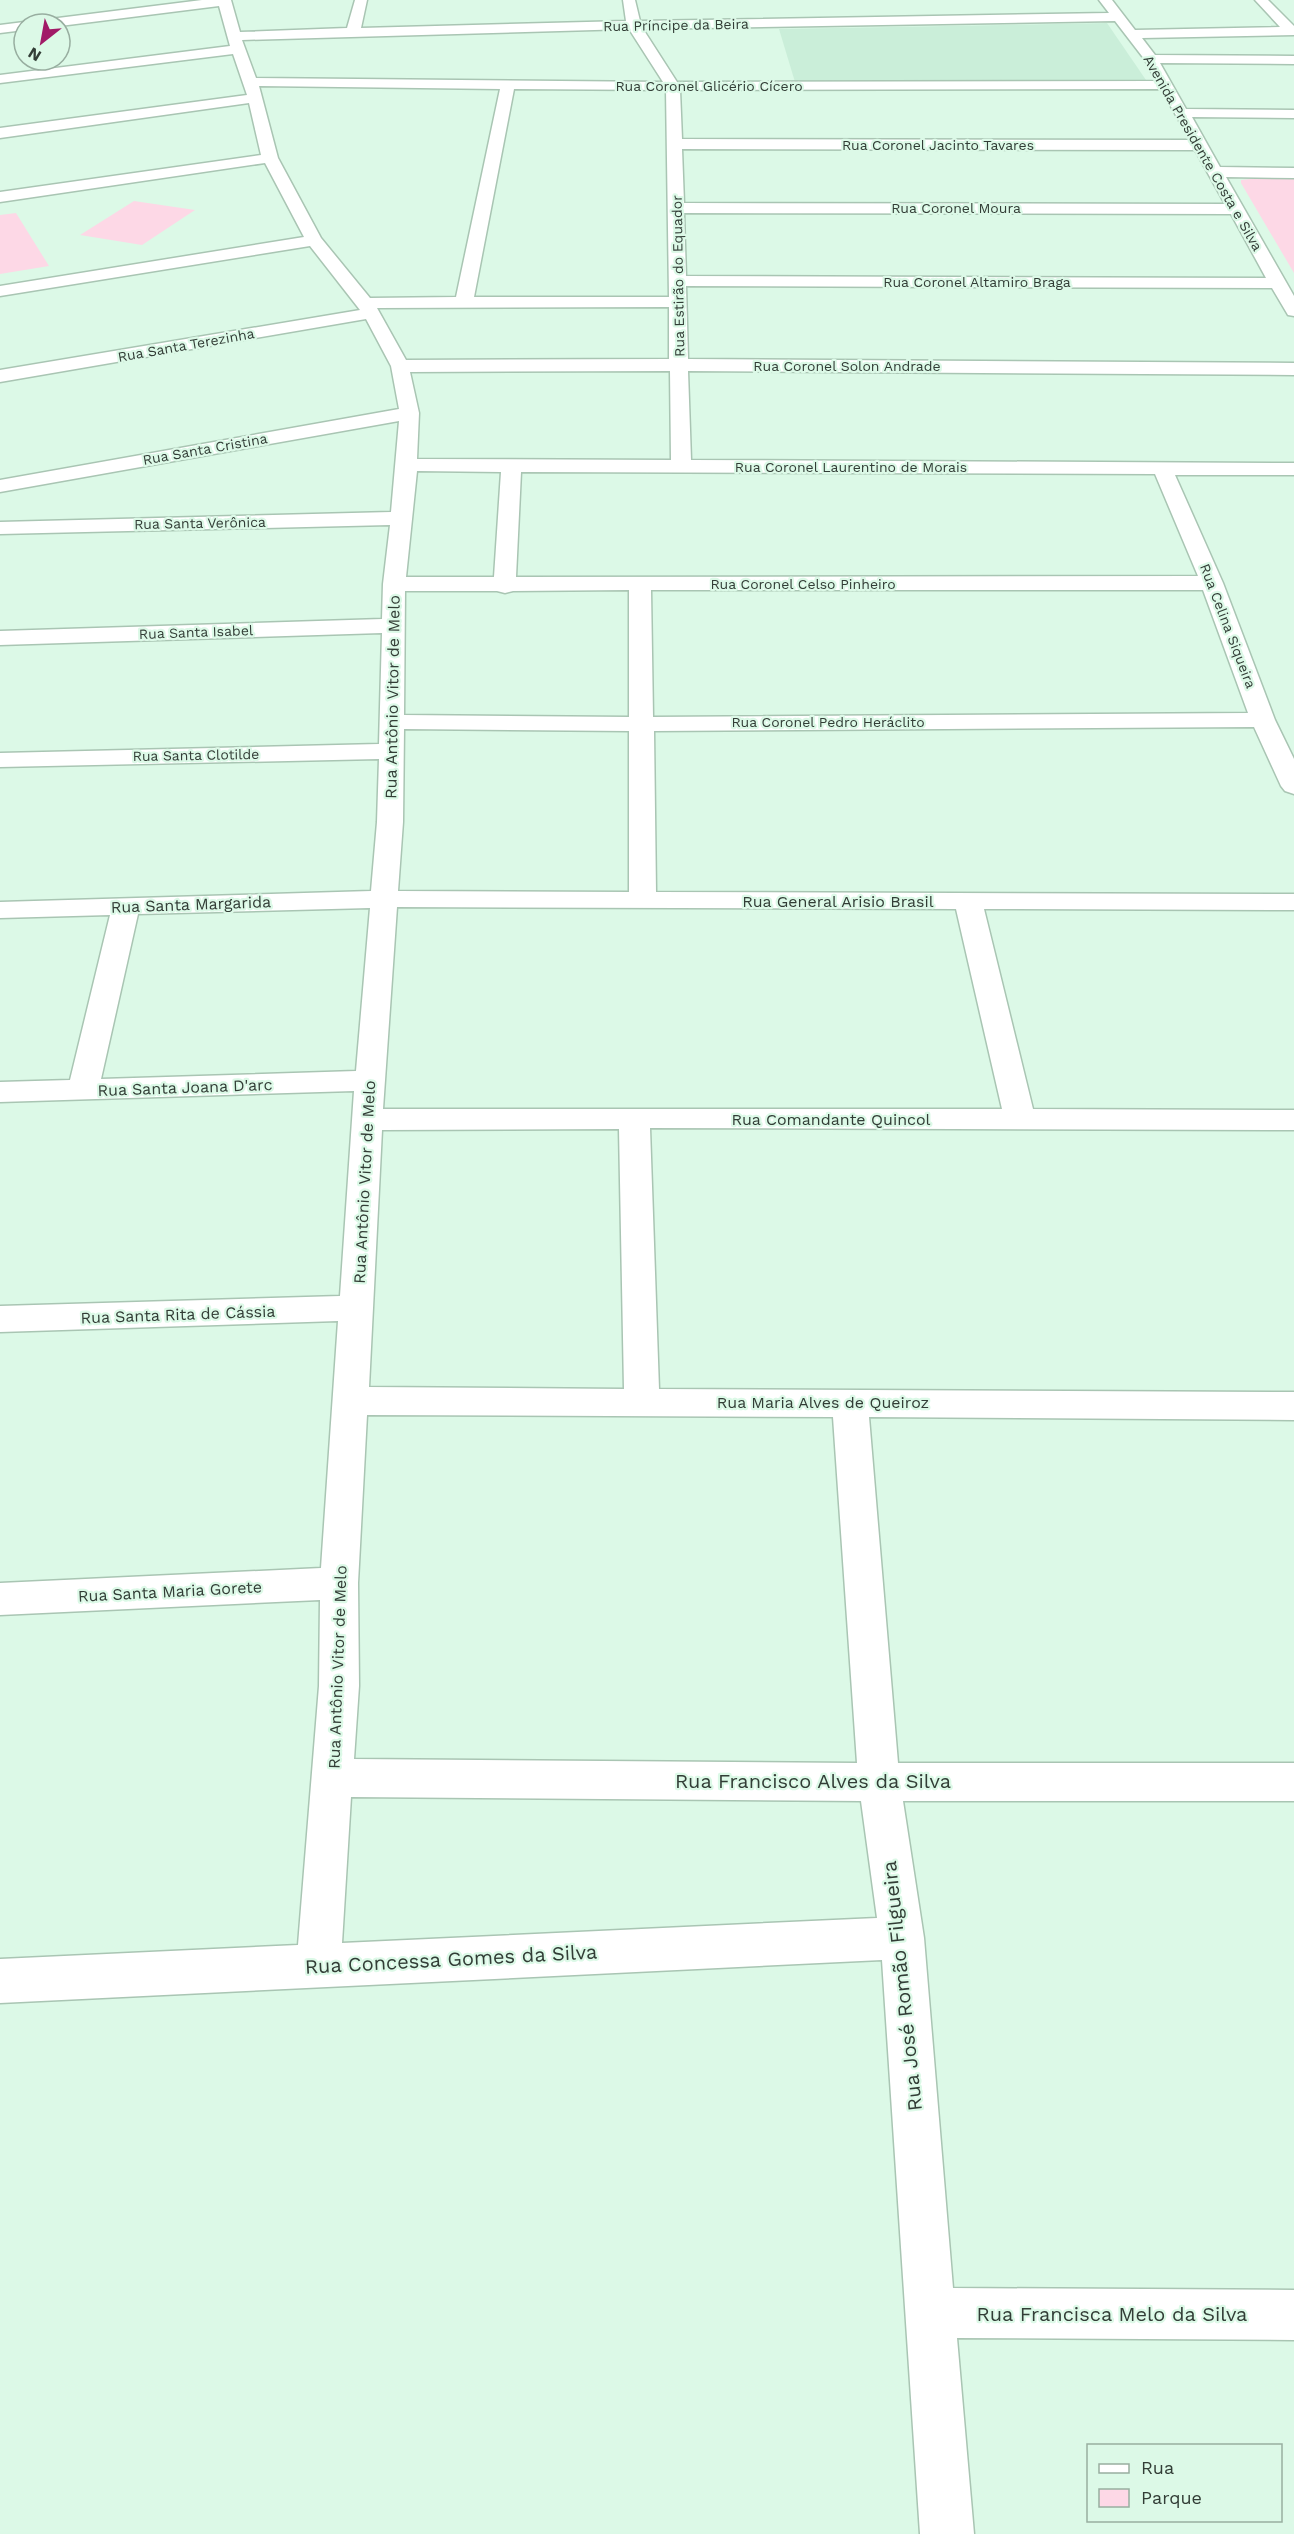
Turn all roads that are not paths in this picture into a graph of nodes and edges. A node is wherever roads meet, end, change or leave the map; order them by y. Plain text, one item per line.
1 (361, 0) edge
2 (629, 0) edge
3 (1105, 0) edge
4 (1261, 0) edge
5 (225, 1) edge
6 (1117, 17) junction
7 (72, 20) edge
8 (634, 26) junction
9 (1293, 31) edge
10 (1133, 34) junction
11 (360, 36) junction
12 (236, 42) junction
13 (1151, 59) junction
14 (1294, 60) edge
15 (0, 79) edge
16 (508, 85) junction
17 (1166, 85) junction
18 (673, 86) junction
19 (253, 90) junction
20 (1183, 113) junction
21 (1294, 114) edge
22 (0, 133) edge
23 (676, 144) junction
24 (1199, 145) junction
25 (270, 158) junction
26 (1214, 172) junction
27 (1294, 173) edge
28 (0, 197) edge
29 (677, 208) junction
30 (1235, 209) junction
31 (314, 240) junction
32 (678, 281) junction
33 (1277, 283) junction
34 (0, 291) edge
35 (678, 302) junction
36 (464, 303) junction
37 (368, 308) junction
38 (1294, 311) edge
39 (679, 365) junction
40 (400, 366) junction
41 (1294, 369) edge
42 (0, 376) edge
43 (408, 406) junction
44 (407, 465) junction
45 (511, 466) junction
46 (681, 467) junction
47 (1162, 467) junction
48 (1294, 469) edge
49 (0, 471) edge
50 (0, 486) edge
51 (400, 518) junction
52 (0, 528) edge
53 (1212, 583) junction
54 (394, 584) junction
55 (505, 585) junction
56 (640, 585) junction
57 (392, 626) junction
58 (0, 638) edge
59 (1263, 720) junction
60 (641, 724) junction
61 (392, 736) junction
62 (0, 760) edge
63 (1294, 786) edge
64 (382, 899) junction
65 (643, 901) junction
66 (968, 901) junction
67 (1294, 902) edge
68 (126, 906) junction
69 (0, 910) edge
70 (370, 1081) junction
71 (83, 1090) junction
72 (0, 1092) edge
73 (634, 1118) junction
74 (1020, 1119) junction
75 (368, 1120) junction
76 (1294, 1120) edge
77 (357, 1308) junction
78 (0, 1319) edge
79 (352, 1401) junction
80 (642, 1402) junction
81 (850, 1402) junction
82 (1294, 1406) edge
83 (339, 1583) junction
84 (0, 1599) edge
85 (332, 1778) junction
86 (879, 1782) junction
87 (1294, 1782) edge
88 (902, 1938) junction
89 (318, 1965) junction
90 (0, 1981) edge
91 (930, 2313) junction
92 (1294, 2315) edge
93 (947, 2534) edge

1 - 11 street
2 - 8 street
3 - 6 street, Avenida Presidente Costa e Silva
4 - 9 street
5 - 7 street
5 - 12 street, Rua Antônio Vitor de Melo
6 - 8 street, Rua Príncipe da Beira
6 - 10 street, Avenida Presidente Costa e Silva
8 - 11 street, Rua Príncipe da Beira
8 - 18 street
9 - 10 street
10 - 13 street, Avenida Presidente Costa e Silva
11 - 12 street, Rua Príncipe da Beira
12 - 15 street, Rua Príncipe da Beira
12 - 19 street, Rua Antônio Vitor de Melo
13 - 14 street
13 - 17 street, Avenida Presidente Costa e Silva
16 - 18 street, Rua Coronel Glicério Cícero
16 - 19 street, Rua Coronel Glicério Cícero
16 - 36 street
17 - 18 street, Rua Coronel Glicério Cícero
17 - 20 street, Avenida Presidente Costa e Silva
18 - 23 street, Rua Estirão do Equador
19 - 22 street, Rua Coronel Glicério Cícero
19 - 25 street, Rua Antônio Vitor de Melo
20 - 21 street
20 - 24 street, Avenida Presidente Costa e Silva
23 - 24 street, Rua Coronel Jacinto Tavares
23 - 29 street, Rua Estirão do Equador
24 - 26 street, Avenida Presidente Costa e Silva
25 - 28 street
25 - 31 street, Rua Antônio Vitor de Melo
26 - 27 street
26 - 30 street, Avenida Presidente Costa e Silva
29 - 30 street, Rua Coronel Moura
29 - 32 street, Rua Estirão do Equador
30 - 33 street, Avenida Presidente Costa e Silva
31 - 34 street
31 - 37 street, Rua Antônio Vitor de Melo
32 - 33 street, Rua Coronel Altamiro Braga
32 - 35 street, Rua Estirão do Equador
33 - 38 street, Avenida Presidente Costa e Silva
35 - 36 street, Rua Santa Terezinha
35 - 39 street, Rua Estirão do Equador
36 - 37 street, Rua Santa Terezinha
37 - 40 street, Rua Antônio Vitor de Melo
37 - 42 street, Rua Santa Terezinha
39 - 40 street, Rua Coronel Solon Andrade
39 - 41 street, Rua Coronel Solon Andrade
39 - 46 street, Rua Estirão do Equador
40 - 43 street, Rua Antônio Vitor de Melo
43 - 44 street, Rua Antônio Vitor de Melo
43 - 49 street, Rua Santa Cristina
43 - 50 street, Rua Santa Cristina
44 - 45 street, Rua Coronel Laurentino de Morais
44 - 51 street, Rua Antônio Vitor de Melo
45 - 46 street, Rua Coronel Laurentino de Morais
45 - 55 street
46 - 47 street, Rua Coronel Laurentino de Morais
47 - 48 street, Rua Coronel Laurentino de Morais
47 - 53 street, Rua Celina Siqueira
51 - 52 street, Rua Santa Verônica
51 - 54 street, Rua Antônio Vitor de Melo
53 - 56 street, Rua Coronel Celso Pinheiro
53 - 59 street, Rua Celina Siqueira
54 - 55 street, Rua Coronel Celso Pinheiro
54 - 57 street, Rua Antônio Vitor de Melo
55 - 56 street, Rua Coronel Celso Pinheiro
56 - 60 street
57 - 58 street, Rua Santa Isabel
57 - 61 street, Rua Antônio Vitor de Melo
59 - 60 street, Rua Coronel Pedro Heráclito
59 - 63 street, Rua Celina Siqueira
60 - 61 street, Rua Coronel Pedro Heráclito
60 - 65 street
61 - 62 street, Rua Santa Clotilde
61 - 64 street, Rua Antônio Vitor de Melo
64 - 65 street, Rua General Arisio Brasil
64 - 68 street, Rua Santa Margarida
64 - 70 street, Rua Antônio Vitor de Melo
65 - 66 street, Rua General Arisio Brasil
66 - 67 street, Rua General Arisio Brasil
66 - 74 street
68 - 69 street, Rua Santa Margarida
68 - 71 street
70 - 71 street, Rua Santa Joana D'arc
70 - 75 street, Rua Antônio Vitor de Melo
71 - 72 street, Rua Santa Joana D'arc
73 - 74 street, Rua Comandante Quincol
73 - 75 street, Rua Comandante Quincol
73 - 80 street
74 - 76 street, Rua Comandante Quincol
75 - 77 street, Rua Antônio Vitor de Melo
77 - 78 street, Rua Santa Rita de Cássia
77 - 79 street, Rua Antônio Vitor de Melo
79 - 80 street, Rua Maria Alves de Queiroz
79 - 83 street, Rua Antônio Vitor de Melo
80 - 81 street, Rua Maria Alves de Queiroz
81 - 82 street, Rua Maria Alves de Queiroz
81 - 86 street, Rua José Romão Filgueira
83 - 84 street, Rua Santa Maria Gorete
83 - 85 street, Rua Antônio Vitor de Melo
85 - 86 street, Rua Francisco Alves da Silva
85 - 89 street, Rua Antônio Vitor de Melo
86 - 87 street, Rua Francisco Alves da Silva
86 - 88 street, Rua José Romão Filgueira
88 - 89 street, Rua Concessa Gomes da Silva
88 - 91 street, Rua José Romão Filgueira
89 - 90 street, Rua Concessa Gomes da Silva
91 - 92 street, Rua Francisca Melo da Silva
91 - 93 street, Rua José Romão Filgueira

